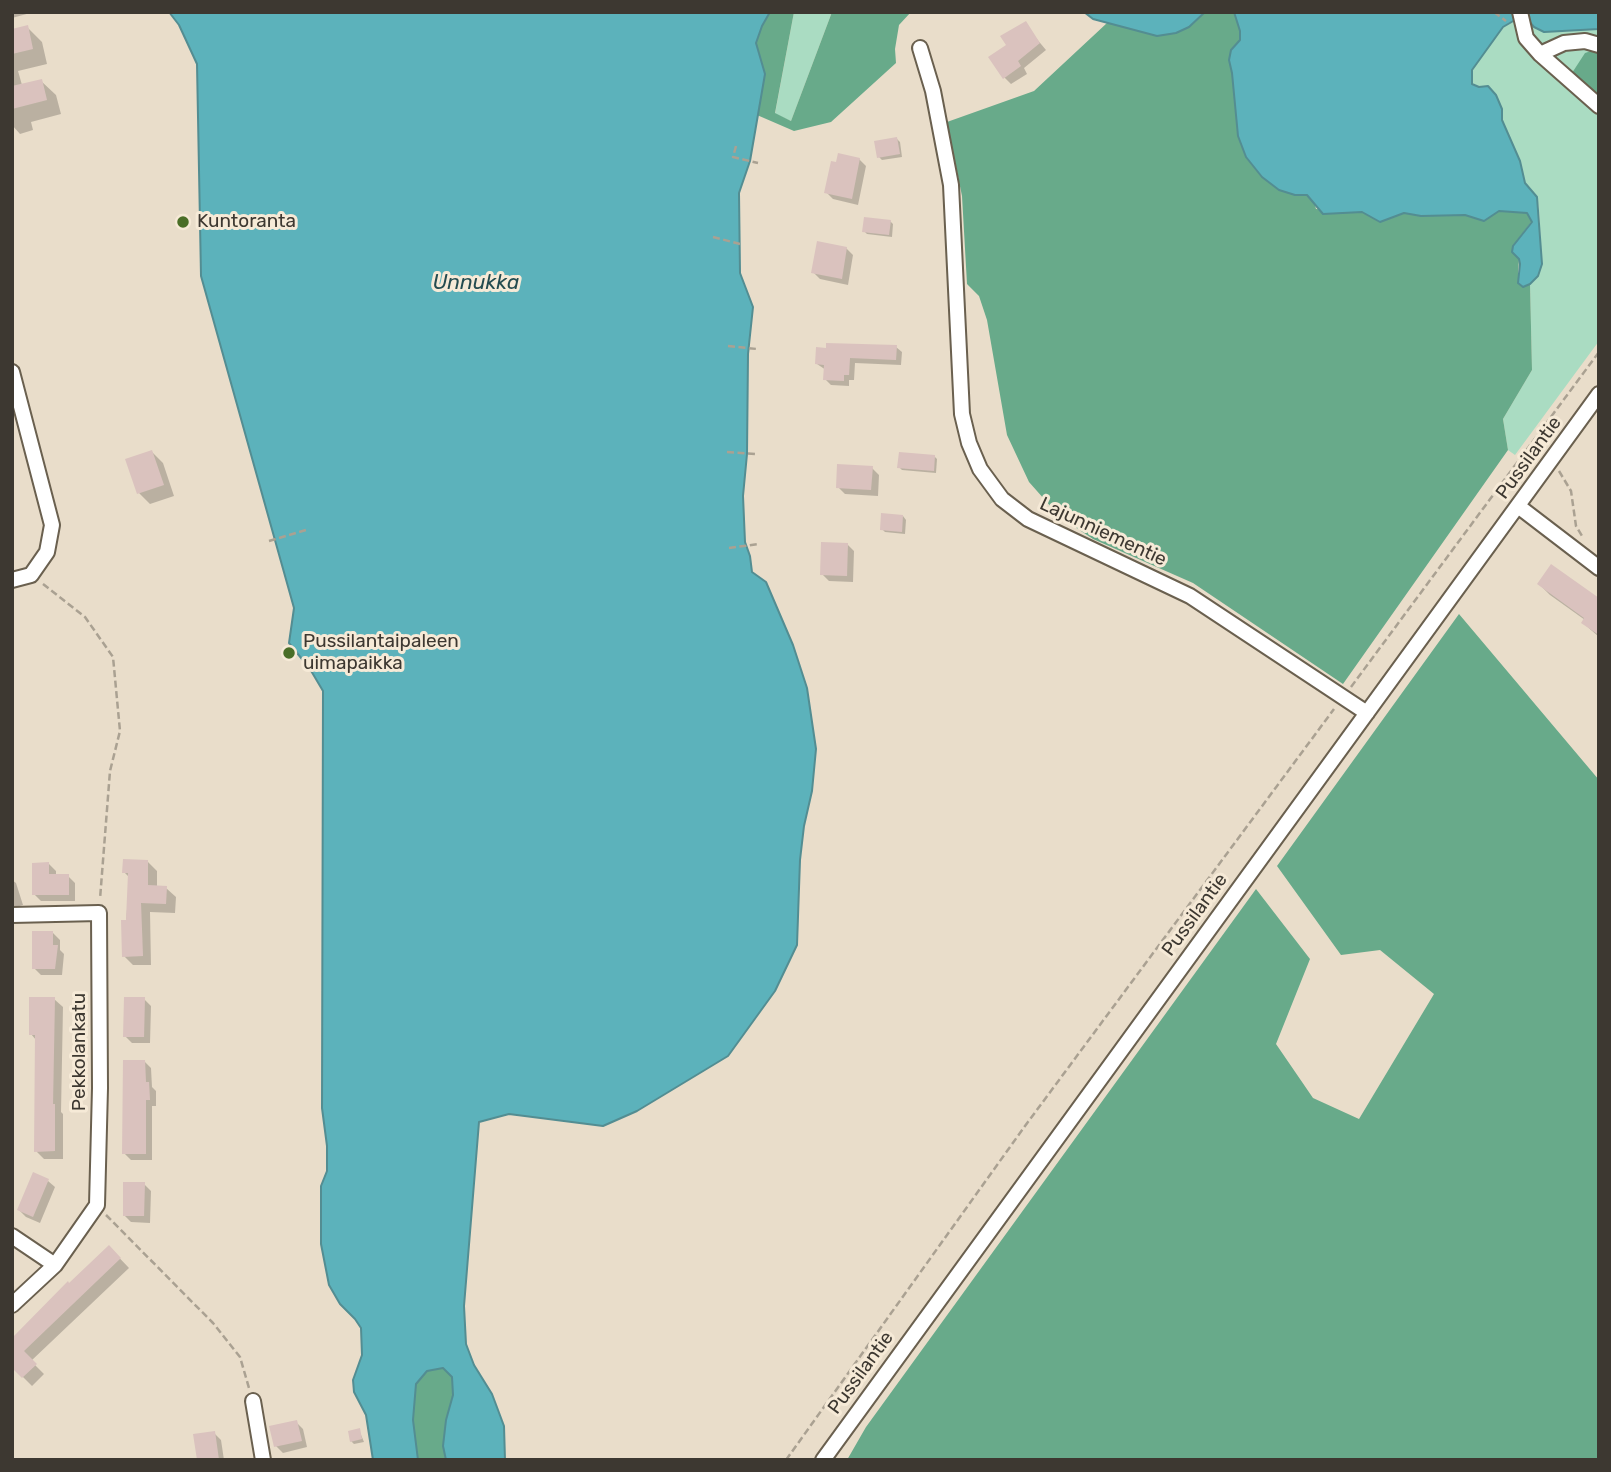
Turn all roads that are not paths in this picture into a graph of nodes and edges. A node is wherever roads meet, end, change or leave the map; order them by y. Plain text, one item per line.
1 (1520, 12) edge
2 (1599, 45) edge
3 (920, 48) dead end
4 (1540, 54) junction
5 (1599, 106) edge
6 (12, 372) edge
7 (1599, 394) edge
8 (1518, 506) junction
9 (1599, 568) edge
10 (12, 580) edge
11 (1367, 713) junction
12 (12, 915) edge
13 (12, 1236) edge
14 (55, 1265) junction
15 (12, 1305) edge
16 (253, 1401) road end
17 (263, 1460) edge
18 (823, 1460) edge

1 - 4 street
2 - 4 street
3 - 11 street, Lajunniementie
4 - 5 street
6 - 10 street
7 - 8 street, Pussilantie
8 - 9 street
8 - 11 street, Pussilantie
11 - 18 street, Pussilantie
12 - 14 street, Pekkolankatu
13 - 14 street
14 - 15 street
16 - 17 street

